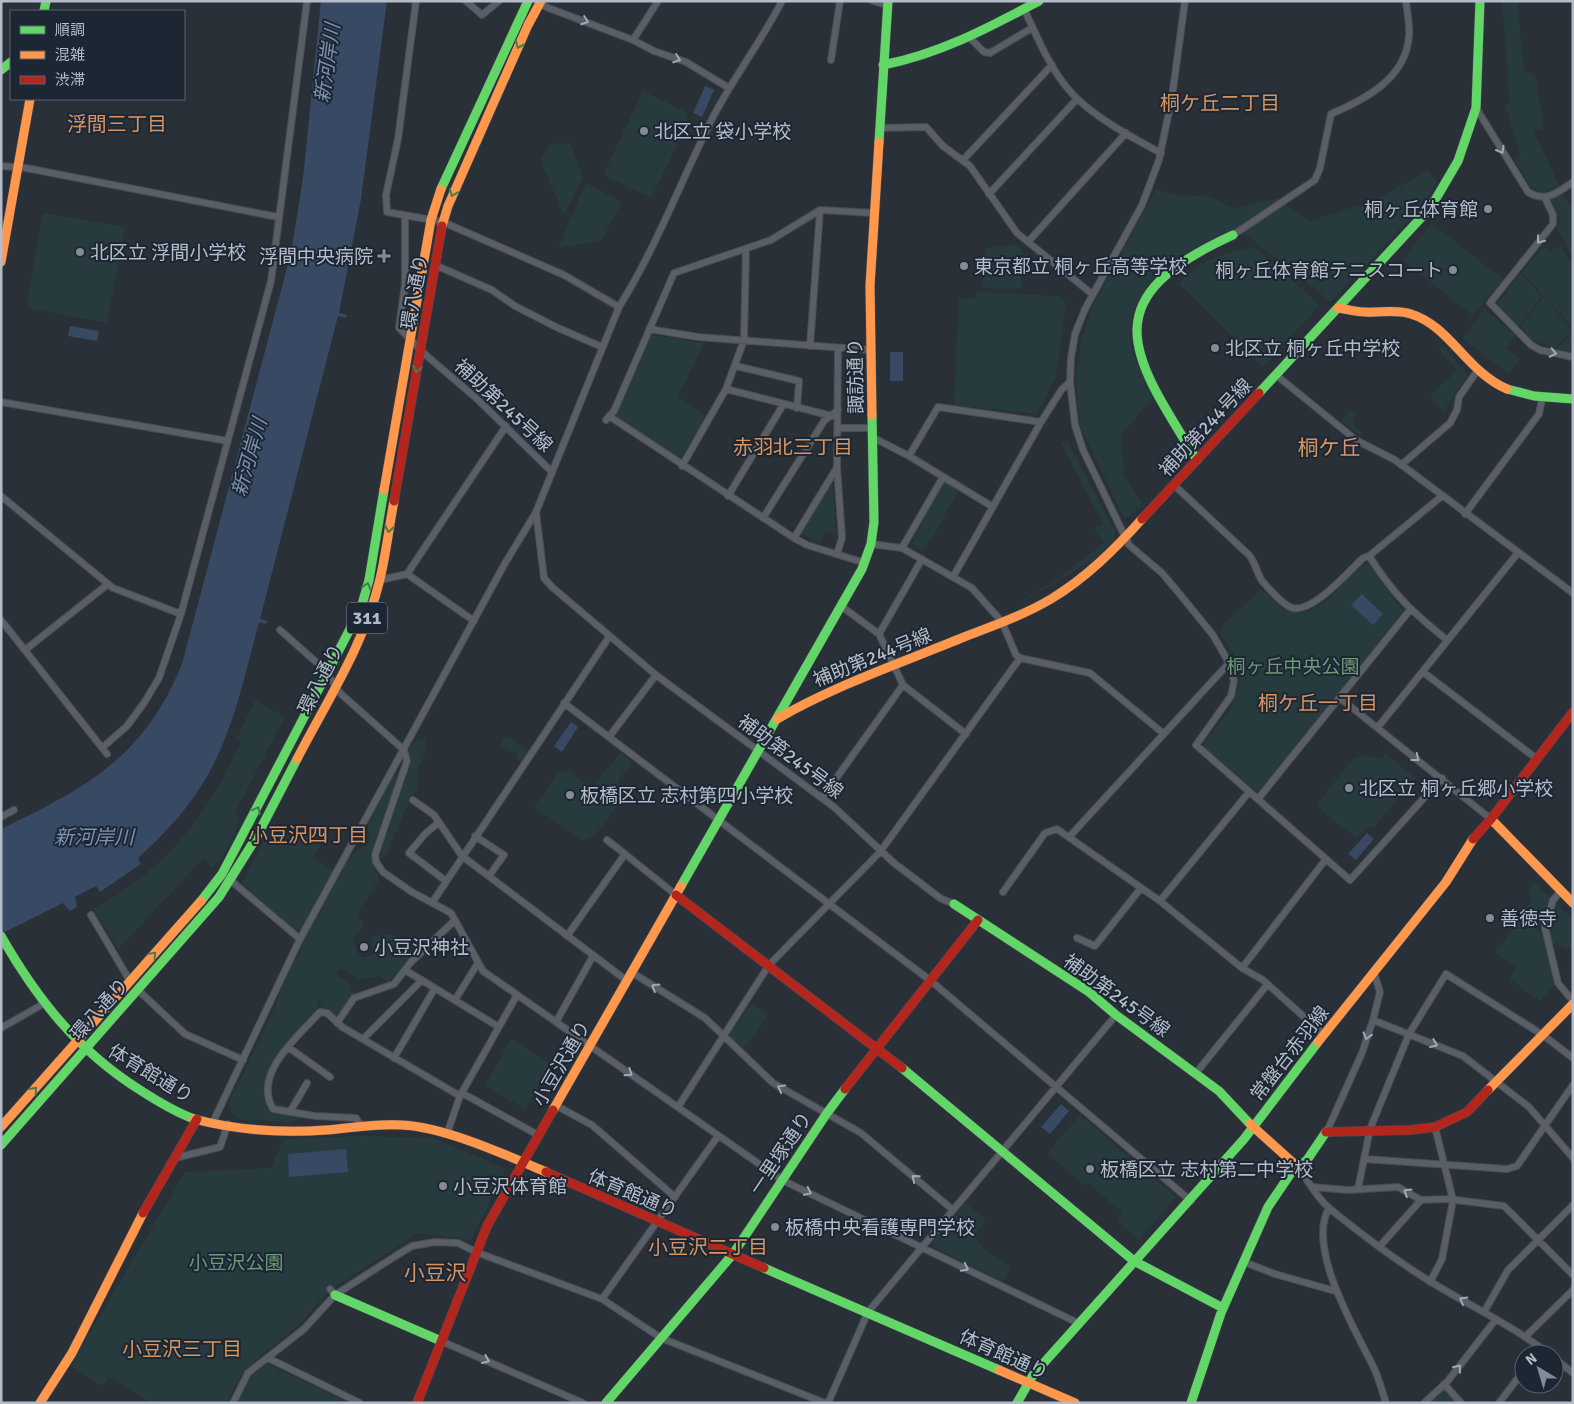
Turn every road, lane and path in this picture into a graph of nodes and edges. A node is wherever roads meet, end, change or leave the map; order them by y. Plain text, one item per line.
1 (307, 1) edge
2 (416, 1) edge
3 (466, 1) edge
4 (499, 1) edge
5 (528, 1) edge
6 (658, 1) edge
7 (782, 1) edge
8 (840, 1) edge
9 (873, 1) edge
10 (1039, 1) edge
11 (1186, 1) edge
12 (1406, 1) edge
13 (1480, 1) edge
14 (539, 2) edge
15 (887, 3) edge
16 (1024, 9) junction
17 (1032, 28) junction
18 (969, 37) junction
19 (633, 40) junction
20 (831, 60) dead end
21 (883, 65) junction
22 (1052, 65) junction
23 (729, 88) junction
24 (1077, 99) junction
25 (30, 100) edge
26 (1476, 108) junction
27 (879, 128) junction
28 (1126, 133) junction
29 (1161, 153) junction
30 (963, 160) junction
31 (1, 166) edge
32 (18, 168) junction
33 (1573, 182) edge
34 (989, 194) junction
35 (1545, 198) junction
36 (820, 210) junction
37 (874, 213) junction
38 (405, 216) junction
39 (278, 217) junction
40 (431, 220) junction
41 (443, 222) junction
42 (1233, 235) joint
43 (1028, 242) junction
44 (746, 250) junction
45 (1, 262) edge
46 (435, 265) junction
47 (1092, 294) junction
48 (619, 307) junction
49 (1338, 308) junction
50 (650, 329) junction
51 (410, 339) junction
52 (744, 340) junction
53 (810, 346) junction
54 (602, 347) junction
55 (838, 348) junction
56 (420, 350) junction
57 (870, 350) junction
58 (1573, 357) edge
59 (736, 366) junction
60 (1477, 371) junction
61 (1276, 375) junction
62 (1070, 382) junction
63 (726, 389) junction
64 (1542, 399) junction
65 (1573, 399) edge
66 (1, 402) edge
67 (783, 405) junction
68 (797, 408) junction
69 (834, 416) junction
70 (1041, 422) junction
71 (506, 426) junction
72 (838, 428) junction
73 (872, 433) junction
74 (228, 441) junction
75 (909, 456) junction
76 (1197, 460) junction
77 (1401, 465) junction
78 (682, 466) junction
79 (837, 467) junction
80 (553, 470) junction
81 (943, 477) junction
82 (1174, 485) junction
83 (1, 496) edge
84 (728, 496) junction
85 (1442, 496) junction
86 (993, 507) junction
87 (536, 512) junction
88 (1465, 514) junction
89 (763, 518) junction
90 (1126, 536) junction
91 (794, 538) junction
92 (871, 544) junction
93 (902, 548) junction
94 (837, 554) junction
95 (1517, 554) junction
96 (1369, 556) junction
97 (922, 559) junction
98 (865, 563) junction
99 (407, 574) junction
100 (954, 577) junction
101 (380, 580) junction
102 (108, 584) junction
103 (1573, 593) edge
104 (842, 606) junction
105 (1410, 610) junction
106 (180, 614) junction
107 (1, 620) edge
108 (474, 621) junction
109 (1002, 622) junction
110 (280, 630) dead end
111 (879, 634) junction
112 (609, 637) junction
113 (1447, 640) junction
114 (25, 650) junction
115 (1020, 658) junction
116 (1229, 663) junction
117 (893, 667) junction
118 (1423, 672) junction
119 (328, 674) junction
120 (656, 675) junction
121 (903, 685) junction
122 (336, 686) junction
123 (1340, 698) junction
124 (564, 703) junction
125 (1571, 718) edge
126 (777, 720) junction
127 (1378, 728) junction
128 (966, 734) junction
129 (1164, 734) junction
130 (609, 737) junction
131 (102, 748) junction
132 (404, 750) junction
133 (758, 751) junction
134 (107, 754) dead end
135 (1537, 759) junction
136 (1442, 778) junction
137 (1249, 792) junction
138 (822, 798) junction
139 (1258, 799) junction
140 (413, 800) dead end
141 (14, 810) dead end
142 (1, 817) edge
143 (1491, 819) junction
144 (719, 820) junction
145 (439, 822) junction
146 (475, 836) junction
147 (1070, 836) junction
148 (607, 840) dead end
149 (880, 852) junction
150 (625, 854) junction
151 (462, 856) junction
152 (1326, 859) junction
153 (222, 874) junction
154 (489, 876) junction
155 (232, 881) junction
156 (446, 881) junction
157 (1141, 888) junction
158 (1561, 891) junction
159 (1003, 892) dead end
160 (676, 895) junction
161 (1160, 901) junction
162 (432, 903) junction
163 (1573, 903) edge
164 (828, 904) junction
165 (954, 904) joint
166 (91, 915) dead end
167 (455, 920) junction
168 (978, 920) junction
169 (1, 936) edge
170 (567, 936) junction
171 (1077, 938) dead end
172 (300, 940) junction
173 (593, 956) junction
174 (478, 964) junction
175 (769, 966) junction
176 (1242, 968) junction
177 (405, 970) junction
178 (631, 972) junction
179 (1374, 973) junction
180 (422, 980) junction
181 (626, 980) junction
182 (130, 981) junction
183 (931, 981) junction
184 (1267, 985) junction
185 (435, 988) junction
186 (138, 990) junction
187 (517, 995) junction
188 (455, 1000) junction
189 (1573, 1003) edge
190 (43, 1004) junction
191 (1116, 1015) junction
192 (1373, 1020) junction
193 (556, 1022) junction
194 (337, 1023) junction
195 (499, 1027) junction
196 (1, 1028) edge
197 (1324, 1034) junction
198 (1409, 1034) junction
199 (1543, 1035) junction
200 (724, 1036) junction
201 (363, 1039) junction
202 (76, 1042) junction
203 (589, 1045) junction
204 (288, 1047) junction
205 (878, 1048) junction
206 (84, 1050) junction
207 (394, 1058) junction
208 (1573, 1058) edge
209 (243, 1060) junction
210 (1196, 1073) junction
211 (330, 1076) dead end
212 (307, 1083) dead end
213 (1496, 1084) junction
214 (1573, 1085) edge
215 (1056, 1086) junction
216 (461, 1094) junction
217 (555, 1105) junction
218 (678, 1107) junction
219 (290, 1112) junction
220 (827, 1113) junction
221 (197, 1119) junction
222 (214, 1122) junction
223 (228, 1124) junction
224 (361, 1126) junction
225 (1253, 1126) junction
226 (1545, 1126) junction
227 (1, 1127) edge
228 (1435, 1127) junction
229 (1370, 1129) junction
230 (1327, 1131) junction
231 (447, 1134) junction
232 (538, 1135) junction
233 (718, 1136) junction
234 (1, 1145) edge
235 (1001, 1151) junction
236 (175, 1158) junction
237 (1573, 1158) edge
238 (1364, 1159) junction
239 (522, 1164) junction
240 (1444, 1165) junction
241 (1299, 1168) junction
242 (782, 1180) junction
243 (1310, 1187) junction
244 (1358, 1189) junction
245 (675, 1197) junction
246 (1421, 1200) junction
247 (1453, 1200) junction
248 (1191, 1201) junction
249 (1573, 1205) edge
250 (1329, 1208) junction
251 (952, 1210) junction
252 (658, 1222) junction
253 (1538, 1240) junction
254 (921, 1246) junction
255 (1379, 1248) junction
256 (476, 1252) junction
257 (733, 1254) junction
258 (1134, 1261) junction
259 (1244, 1262) junction
260 (1573, 1275) edge
261 (1430, 1282) junction
262 (1573, 1290) edge
263 (1335, 1291) junction
264 (332, 1292) junction
265 (602, 1299) junction
266 (1223, 1308) junction
267 (868, 1312) junction
268 (1484, 1312) junction
269 (1496, 1319) junction
270 (1078, 1323) junction
271 (1525, 1337) junction
272 (661, 1338) junction
273 (441, 1341) junction
274 (1535, 1344) edge
275 (268, 1358) junction
276 (1027, 1382) junction
277 (1514, 1383) edge
278 (1444, 1384) junction
279 (40, 1403) edge
280 (233, 1403) edge
281 (360, 1403) edge
282 (416, 1403) edge
283 (584, 1403) edge
284 (606, 1403) edge
285 (827, 1403) edge
286 (1017, 1403) edge
287 (1075, 1403) edge
288 (1191, 1403) edge
289 (1386, 1403) edge
290 (1424, 1403) edge
291 (1461, 1403) edge
292 (1499, 1403) edge

1 - 39 street
2 - 38 street
3 - 4 street
5 - 40 street, 環八通り / 311
6 - 19 street
7 - 23 street
8 - 20 street
9 - 15 street
10 - 16 street
11 - 29 street
12 - 42 street
13 - 26 street, 補助第244号線
14 -> 19 street
14 -> 41 street, 環八通り / 311
15 - 21 street, 諏訪通り
16 - 17 street
16 - 18 street
17 - 18 street
17 - 22 street
18 - 21 street
19 -> 23 street
21 - 27 street, 諏訪通り
22 - 24 street
22 - 30 street
23 - 48 street
24 - 28 street
24 - 34 street
25 - 32 street
26 -> 35 street
26 - 49 street, 補助第244号線
27 - 30 street
27 - 37 street, 諏訪通り
28 - 29 street
28 - 43 street
29 - 47 street
30 - 34 street
31 - 32 street
32 - 39 street
32 - 45 street
33 - 35 street
34 - 43 street
35 -> 58 street
36 - 37 street
36 - 44 street
36 - 53 street
37 - 57 street, 諏訪通り
38 - 40 street
38 - 51 street, 補助第245号線
39 - 74 street
40 - 41 street
40 - 51 street, 環八通り / 311
41 - 46 street, 環八通り / 311
41 - 48 street
42 - 76 street
43 - 47 street
44 - 50 street
44 - 52 street
46 - 54 street
46 - 56 street, 環八通り / 311
47 - 62 street
48 - 54 street
49 - 60 street
49 - 61 street, 補助第244号線
50 - 52 street
50 - 78 street
51 - 56 street, 補助第245号線
119 -> 51 street, 環八通り / 311
52 - 53 street
52 - 59 street
53 - 55 street
54 - 80 street
55 - 57 street
55 - 69 street
56 - 71 street, 補助第245号線
56 -> 101 street, 環八通り / 311
57 - 73 street, 諏訪通り
59 - 63 street
59 - 68 street
60 - 64 street
60 - 77 street
61 - 76 street, 補助第244号線
61 - 77 street
62 - 70 street
62 - 90 street
63 - 67 street
63 - 78 street
64 - 65 street
64 - 88 street
66 - 74 street
67 - 68 street
67 - 84 street
68 - 69 street
69 - 72 street
69 - 89 street
70 - 75 street
70 - 86 street
71 - 80 street, 補助第245号線
71 - 99 street
72 - 73 street
72 - 79 street
73 - 75 street
73 - 92 street, 諏訪通り
74 - 106 street
75 - 81 street
76 - 82 street, 補助第244号線
77 - 85 street
78 - 84 street
79 - 91 street
79 - 94 street
80 - 87 street, 補助第245号線
81 - 86 street
81 - 93 street
82 - 90 street, 補助第244号線
82 - 96 street
83 - 102 street
84 - 89 street
85 - 88 street
85 - 96 street
86 - 100 street
87 - 108 street
87 - 112 street, 補助第245号線
88 - 95 street
89 - 91 street
90 - 109 street, 補助第244号線
90 - 116 street
91 - 94 street
92 - 93 street
92 - 98 street, 諏訪通り
93 - 97 street
94 - 98 street
95 - 103 street
95 - 113 street
96 - 105 street
97 - 100 street
97 - 111 street
98 - 104 street, 諏訪通り
99 - 101 street
99 - 108 street
100 - 109 street
101 - 122 street, 環八通り / 311
102 - 106 street
102 - 114 street
104 - 111 street
104 - 126 street, 諏訪通り
105 - 113 street
105 - 123 street
106 - 131 street
107 - 114 street
108 - 132 street
109 - 115 street
109 - 117 street, 補助第244号線
110 - 119 street
111 - 117 street
112 - 120 street, 補助第245号線
112 - 124 street
113 - 118 street
114 - 131 street
115 - 128 street
115 - 129 street
116 - 129 street
116 - 137 street
117 - 121 street
117 - 126 street, 補助第244号線
118 - 127 street
118 - 135 street
119 - 122 street
153 -> 119 street, 環八通り / 311
120 - 130 street
120 - 133 street, 補助第245号線
121 - 128 street
121 - 138 street
122 - 132 street
122 - 155 street, 環八通り / 311
123 - 127 street
123 - 139 street
124 - 130 street
124 - 146 street
125 - 135 street, 常盤台赤羽線
126 - 133 street, 諏訪通り
127 -> 136 street
128 - 149 street
129 - 147 street
130 - 144 street
131 - 134 street
132 - 162 street
132 - 172 street
133 - 138 street, 補助第245号線
133 - 144 street, 小豆沢通り
135 - 143 street, 常盤台赤羽線
136 - 143 street
136 - 152 street
137 - 139 street
137 - 161 street
138 - 149 street, 補助第245号線
139 - 152 street
140 - 145 street
141 - 142 street
143 - 158 street
143 - 179 street, 常盤台赤羽線
144 - 160 street, 小豆沢通り
144 - 164 street
145 - 151 street
145 - 156 street
146 - 151 street
146 - 154 street
147 - 157 street
147 - 159 street
148 - 150 street
149 - 164 street
149 - 165 street, 補助第245号線
150 - 160 street
150 - 170 street
151 - 154 street
151 - 156 street
152 - 176 street
153 - 155 street
182 -> 153 street, 環八通り / 311
154 - 170 street
155 - 172 street
155 - 186 street, 環八通り / 311
156 - 162 street
157 - 161 street
157 - 171 street
158 - 163 street
158 - 189 street
160 - 175 street
160 - 178 street, 小豆沢通り
161 - 176 street
162 - 167 street
164 - 175 street
164 - 183 street
165 - 168 street, 補助第245号線
166 - 182 street
167 - 174 street
167 - 177 street
168 - 183 street, 一里塚通り
168 - 191 street, 補助第245号線
169 - 190 street, 体育館通り
170 - 173 street
172 - 209 street
173 - 181 street
173 - 193 street
174 - 187 street
174 - 188 street
175 - 200 street
175 - 205 street
176 - 184 street
177 - 180 street
177 - 194 street
178 - 181 street, 小豆沢通り
200 -> 178 street
179 - 192 street
179 - 197 street, 常盤台赤羽線
180 - 185 street
180 - 201 street
181 - 203 street, 小豆沢通り
182 - 202 street, 環八通り / 311
183 - 205 street, 一里塚通り
183 - 215 street
184 - 197 street
184 - 210 street
185 - 188 street
185 - 207 street
186 - 206 street, 環八通り / 311
186 - 209 street
187 - 193 street
187 - 195 street
188 - 195 street
189 - 199 street
190 - 196 street
190 - 202 street, 体育館通り
191 - 210 street, 補助第245号線
191 - 215 street
192 - 198 street
192 -> 230 street
193 - 203 street
194 - 201 street
194 - 204 street
195 - 216 street
197 - 225 street, 常盤台赤羽線
198 - 199 street
198 -> 213 street
198 - 229 street
199 - 208 street
199 - 213 street
200 - 218 street
220 -> 200 street
201 - 207 street
202 - 206 street, 体育館通り
227 -> 202 street, 環八通り / 311
203 - 217 street, 小豆沢通り
203 -> 218 street
204 - 211 street
204 - 219 street
205 - 220 street, 一里塚通り
205 - 235 street
206 - 221 street, 体育館通り
206 - 234 street, 環八通り / 311
207 - 216 street
209 - 222 street
210 - 225 street, 補助第245号線
212 - 219 street
213 - 226 street
213 - 228 street
214 - 226 street
215 - 235 street
215 - 248 street
216 - 231 street
216 - 232 street
217 - 232 street, 小豆沢通り
217 - 245 street
218 - 233 street
219 - 224 street
220 - 242 street, 一里塚通り
251 -> 220 street
221 - 222 street, 体育館通り
221 - 236 street
222 - 223 street, 体育館通り
223 - 224 street, 体育館通り
223 - 236 street
224 - 231 street, 体育館通り
225 - 241 street, 補助第245号線
225 - 248 street, 常盤台赤羽線
226 - 237 street
226 - 240 street
228 - 229 street
228 - 240 street
229 - 230 street
229 - 238 street
230 - 241 street
231 - 239 street, 体育館通り
232 - 239 street, 小豆沢通り
233 - 242 street
233 - 245 street
235 - 251 street
235 - 258 street
236 - 279 street
238 - 240 street
238 - 244 street
239 - 252 street, 体育館通り
239 - 256 street, 小豆沢通り
240 - 247 street
241 - 243 street
241 - 259 street
242 -> 254 street
242 - 257 street, 一里塚通り
243 - 244 street
243 - 250 street
246 -> 244 street
245 - 252 street
246 - 247 street
246 - 255 street
247 - 253 street
247 - 261 street
248 - 258 street, 常盤台赤羽線
249 - 253 street
250 - 255 street
250 - 263 street
251 - 254 street
252 - 257 street, 体育館通り
252 - 265 street
253 - 260 street
253 - 268 street
254 - 267 street
254 -> 270 street
255 - 261 street
256 - 264 street
256 - 265 street
256 - 273 street, 小豆沢通り
257 - 267 street, 体育館通り
257 - 272 street, 一里塚通り
258 - 266 street
258 - 270 street, 常盤台赤羽線
259 - 263 street
259 - 266 street
268 -> 261 street
262 - 271 street
263 - 289 street
264 - 273 street
264 - 275 street
265 - 272 street
266 - 288 street
267 - 276 street, 体育館通り
267 - 285 street
268 - 269 street
269 - 271 street
278 -> 269 street
270 - 276 street, 常盤台赤羽線
271 - 274 street
272 - 284 street, 一里塚通り
272 - 285 street
273 - 282 street, 小豆沢通り
273 -> 283 street
275 - 280 street
275 - 281 street
276 - 286 street, 常盤台赤羽線
276 - 287 street, 体育館通り
277 - 292 street
278 - 290 street
278 - 291 street

